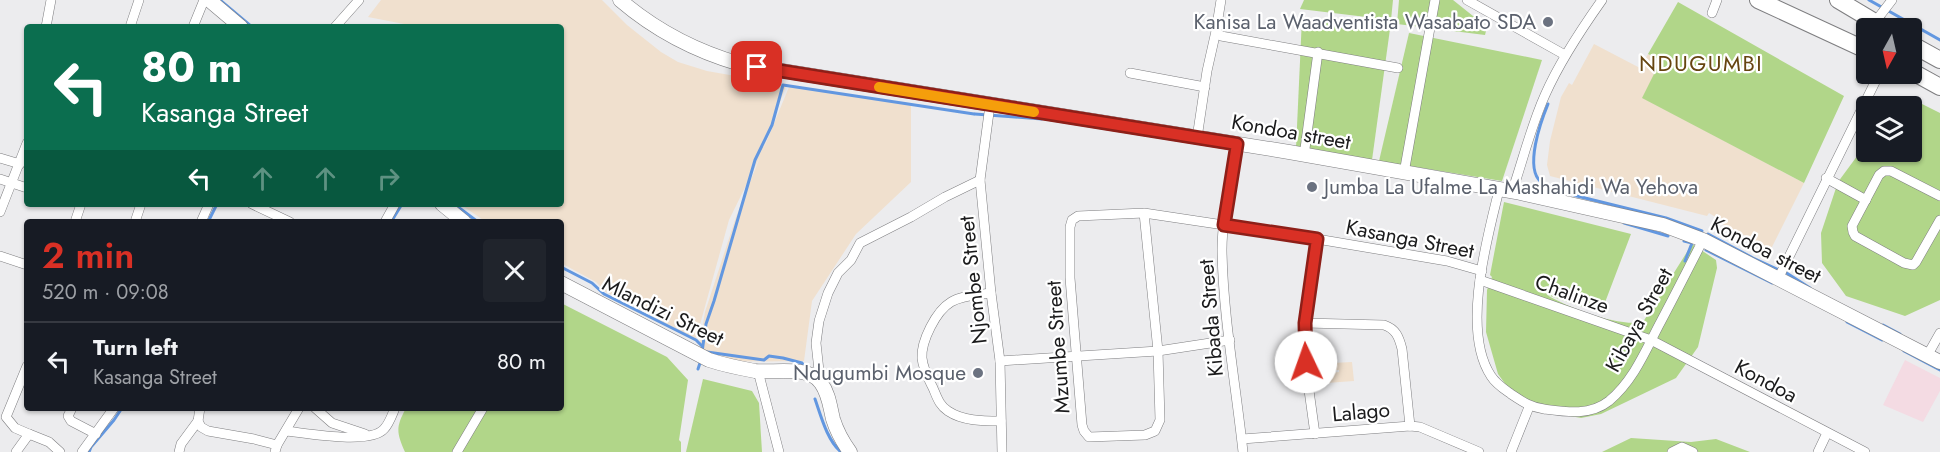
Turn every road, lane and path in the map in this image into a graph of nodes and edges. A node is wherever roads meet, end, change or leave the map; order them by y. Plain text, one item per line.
1 (51, 0) edge
2 (139, 0) edge
3 (204, 0) edge
4 (209, 0) edge
5 (359, 0) edge
6 (620, 0) edge
7 (1221, 0) edge
8 (1435, 0) edge
9 (1467, 0) edge
10 (1602, 0) edge
11 (1717, 0) edge
12 (1758, 0) edge
13 (1838, 0) edge
14 (1892, 0) edge
15 (1712, 13) dead end
16 (1868, 18) edge
17 (1883, 18) edge
18 (47, 24) edge
19 (131, 24) edge
20 (194, 24) edge
21 (237, 24) edge
22 (338, 24) edge
23 (1216, 31) junction
24 (1856, 45) edge
25 (1922, 50) edge
26 (1318, 52) junction
27 (1564, 55) junction
28 (1940, 60) edge
29 (1398, 68) dead end
30 (1130, 73) dead end
31 (1922, 77) edge
32 (1874, 84) edge
33 (1205, 87) junction
34 (1940, 87) edge
35 (990, 105) junction
36 (1197, 138) junction
37 (1237, 144) junction
38 (24, 152) edge
39 (1304, 156) junction
40 (0, 158) edge
41 (20, 164) junction
42 (1404, 173) junction
43 (1826, 178) junction
44 (0, 179) edge
45 (980, 180) junction
46 (13, 182) junction
47 (24, 187) edge
48 (1505, 190) junction
49 (1940, 196) edge
50 (1866, 200) junction
51 (258, 207) edge
52 (446, 207) edge
53 (0, 212) edge
54 (1144, 213) junction
55 (284, 219) edge
56 (460, 219) edge
57 (1940, 220) edge
58 (1224, 225) junction
59 (1317, 239) junction
60 (1703, 240) junction
61 (0, 256) edge
62 (24, 264) edge
63 (1481, 276) junction
64 (1778, 279) junction
65 (564, 285) edge
66 (991, 293) junction
67 (1305, 323) junction
68 (1940, 333) edge
69 (1230, 340) junction
70 (1651, 340) junction
71 (1158, 351) junction
72 (1076, 356) junction
73 (1934, 359) edge
74 (1000, 361) junction
75 (758, 371) junction
76 (24, 373) edge
77 (820, 380) junction
78 (16, 391) junction
79 (24, 393) edge
80 (1528, 406) junction
81 (71, 411) edge
82 (112, 411) edge
83 (200, 411) edge
84 (297, 411) edge
85 (318, 411) edge
86 (394, 411) edge
87 (481, 411) edge
88 (198, 421) junction
89 (1001, 421) junction
90 (1410, 426) junction
91 (286, 430) junction
92 (1827, 433) junction
93 (29, 434) junction
94 (96, 434) junction
95 (1315, 434) junction
96 (372, 436) junction
97 (1242, 439) junction
98 (276, 449) edge
99 (16, 452) edge
100 (60, 452) edge
101 (82, 452) edge
102 (180, 452) edge
103 (457, 452) edge
104 (779, 452) edge
105 (850, 452) edge
106 (1002, 452) edge
107 (1243, 452) edge
108 (1479, 452) edge
109 (1511, 452) edge
110 (1672, 452) edge
111 (1693, 452) edge
112 (1818, 452) edge
113 (1865, 452) edge

1 - 18 street
2 - 19 street
3 - 20 street
4 - 21 street
5 - 22 street
6 - 35 street, Kondoa street
7 - 23 street
8 - 42 street
9 - 27 street
10 - 27 street, Kibaya Street
11 - 15 street
12 - 24 highway
13 - 16 highway
14 - 17 street
23 - 26 street
23 - 33 street
25 - 28 highway
26 - 29 street
26 - 39 street
27 - 48 street, Kibaya Street
30 - 33 street
31 - 34 highway
32 - 43 street
33 - 36 street
35 - 36 street, Kondoa street
35 - 45 street, Njombe Street
36 - 37 street, Kondoa street
37 - 39 street, Kondoa street
37 - 58 street, Kibada Street
38 - 41 street
39 - 42 street, Kondoa street
40 - 41 street
41 - 46 street
42 - 48 street, Kondoa street
43 - 50 street
43 - 64 street
44 - 46 street
45 - 66 street, Njombe Street
45 - 77 street
46 - 47 street
46 - 53 street
48 - 60 street, Kondoa street
48 - 63 street, Kibaya Street
49 - 50 street
50 - 57 street
51 - 55 street
52 - 56 street
54 - 58 street, Mzumbe Street
54 - 71 street, Mzumbe Street
54 - 72 street, Mzumbe Street
58 - 59 street, Kasanga Street
58 - 69 street, Kibada Street
59 - 63 street, Kasanga Street
59 - 67 street
60 - 64 street, Kondoa street
60 - 70 street, Kibaya Street
61 - 62 street
63 - 70 street, Chalinze
63 - 80 street, Kibaya Street
64 - 73 street, Kondoa street
65 - 75 street, Mlandizi Street
66 - 74 street, Njombe Street
66 - 89 street
67 - 90 street
67 - 95 street
68 - 73 street
69 - 71 street
69 - 97 street, Kibada Street
70 - 80 street, Kibaya Street
70 - 92 street, Kondoa
71 - 72 street
71 - 72 street, Mzumbe Street
72 - 74 street
74 - 89 street, Njombe Street
75 - 77 street, Mlandizi Street
75 - 104 street
76 - 78 street
77 - 105 street
78 - 79 street
78 - 93 street
80 - 109 street
81 - 94 street
82 - 94 street
83 - 88 street
84 - 91 street
85 - 96 street
86 - 96 street
87 - 103 street
88 - 98 street
88 - 102 street
89 - 106 street, Njombe Street
90 - 95 street, Lalago
90 - 108 street, Lalago
91 - 96 street
91 - 98 street
92 - 112 street
92 - 113 street, Kondoa
93 - 99 street
93 - 100 street
94 - 101 street
95 - 97 street, Lalago
97 - 107 street, Kibada Street
110 - 111 street

